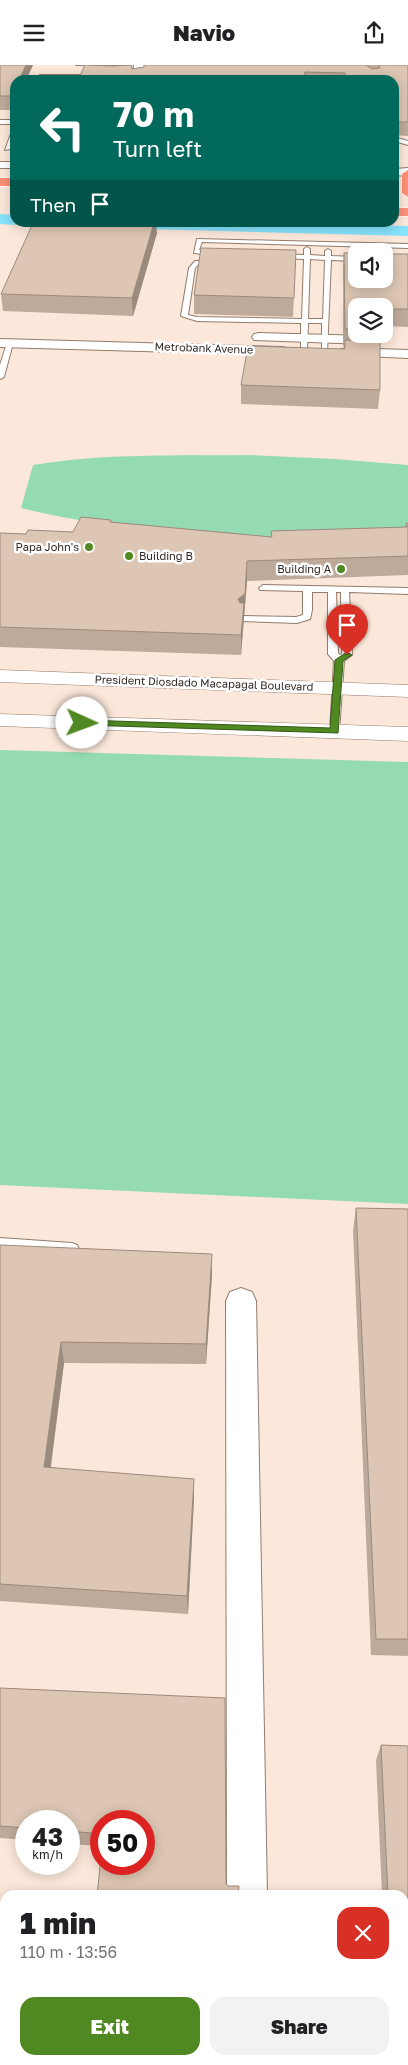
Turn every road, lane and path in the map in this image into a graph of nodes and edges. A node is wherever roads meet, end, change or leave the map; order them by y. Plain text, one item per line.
1 (78, 65) edge
2 (106, 65) edge
3 (10, 142) edge
4 (7, 149) dead end
5 (408, 173) edge
6 (408, 193) edge
7 (307, 243) junction
8 (328, 243) junction
9 (408, 246) edge
10 (228, 255) edge
11 (277, 256) edge
12 (307, 257) junction
13 (327, 258) junction
14 (348, 259) edge
15 (224, 262) edge
16 (0, 330) edge
17 (304, 335) junction
18 (325, 335) junction
19 (408, 341) edge
20 (5, 343) edge
21 (408, 354) edge
22 (0, 377) edge
23 (263, 588) dead end
24 (307, 590) junction
25 (332, 590) junction
26 (345, 590) junction
27 (408, 591) edge
28 (244, 619) edge
29 (339, 660) junction
30 (0, 676) edge
31 (337, 688) junction
32 (408, 691) edge
33 (0, 720) edge
34 (335, 731) junction
35 (408, 733) edge
36 (0, 1244) edge
37 (89, 1249) edge
38 (241, 1301) dead end
39 (247, 1890) edge

1 - 2 lane
3 - 4 lane
5 - 6 highway
7 - 8 lane
7 - 10 lane
7 - 12 lane
8 - 9 lane
8 - 13 lane
11 - 12 lane
12 - 13 lane
12 - 17 lane
13 - 14 lane
13 - 18 lane
15 - 17 lane
16 - 17 street, Metrobank Avenue
17 - 18 street, Metrobank Avenue
17 - 18 lane
17 - 20 street, Metrobank Avenue
18 - 19 street, Metrobank Avenue
18 - 21 street, Metrobank Avenue
20 - 22 lane
23 - 24 lane
24 - 25 lane
24 - 28 lane
25 - 26 lane
25 - 29 lane
26 - 27 lane
26 - 29 lane
29 - 31 lane
30 - 31 main road, President Diosdado Macapagal Boulevard
31 - 32 main road, President Diosdado Macapagal Boulevard
31 - 34 lane
33 - 34 main road
34 - 35 main road
36 - 37 lane
38 - 39 street

